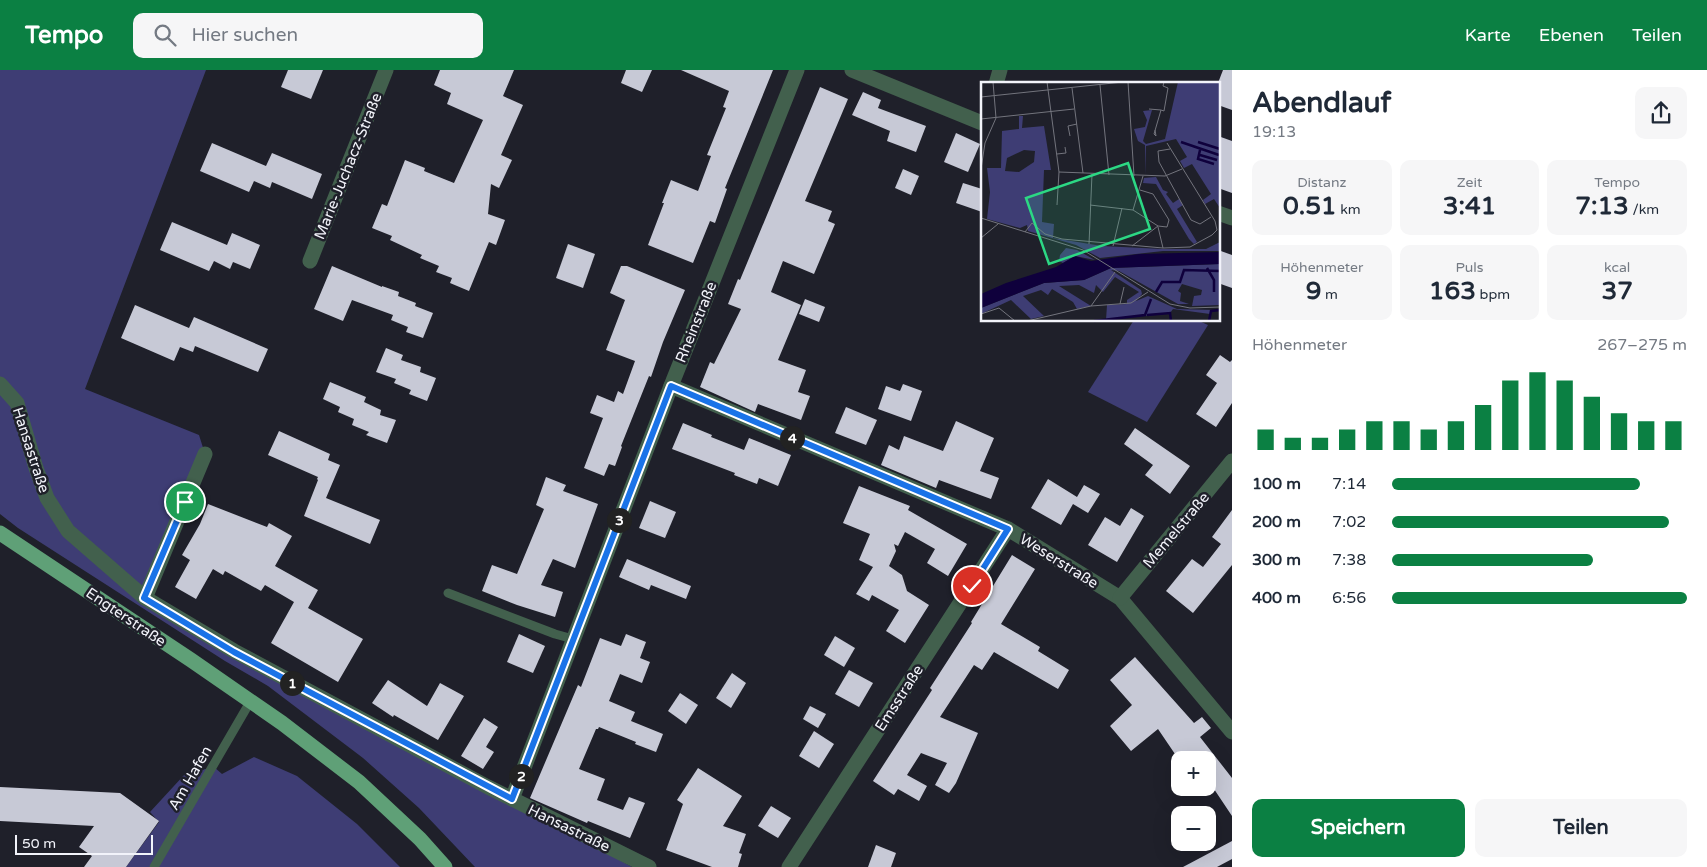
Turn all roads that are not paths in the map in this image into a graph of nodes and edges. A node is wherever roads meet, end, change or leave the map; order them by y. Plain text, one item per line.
1 (386, 70) edge
2 (797, 70) edge
3 (852, 70) edge
4 (981, 123) edge
5 (1220, 213) edge
6 (1232, 218) edge
7 (310, 261) dead end
8 (0, 384) edge
9 (671, 386) junction
10 (205, 454) dead end
11 (1232, 461) edge
12 (1008, 529) junction
13 (0, 533) edge
14 (448, 593) dead end
15 (144, 598) junction
16 (1120, 598) junction
17 (573, 640) junction
18 (250, 702) junction
19 (1232, 732) edge
20 (512, 799) junction
21 (154, 867) edge
22 (445, 867) edge
23 (649, 867) edge
24 (789, 867) edge

1 - 7 street, Marie-Juchacz-Straße
2 - 9 street, Rheinstraße
3 - 4 street
5 - 6 street
8 - 15 street, Hansastraße
9 - 12 street, Weserstraße
9 - 17 street, Rheinstraße
10 - 15 street
11 - 16 street, Memelstraße
12 - 16 street, Weserstraße
12 - 24 street, Emsstraße
13 - 18 main road, Engterstraße
14 - 17 lane
15 - 20 street, Hansastraße
16 - 19 street, Weserstraße
17 - 20 street, Rheinstraße
18 - 21 lane, Am Hafen
18 - 22 main road, Engterstraße
20 - 23 street, Hansastraße

